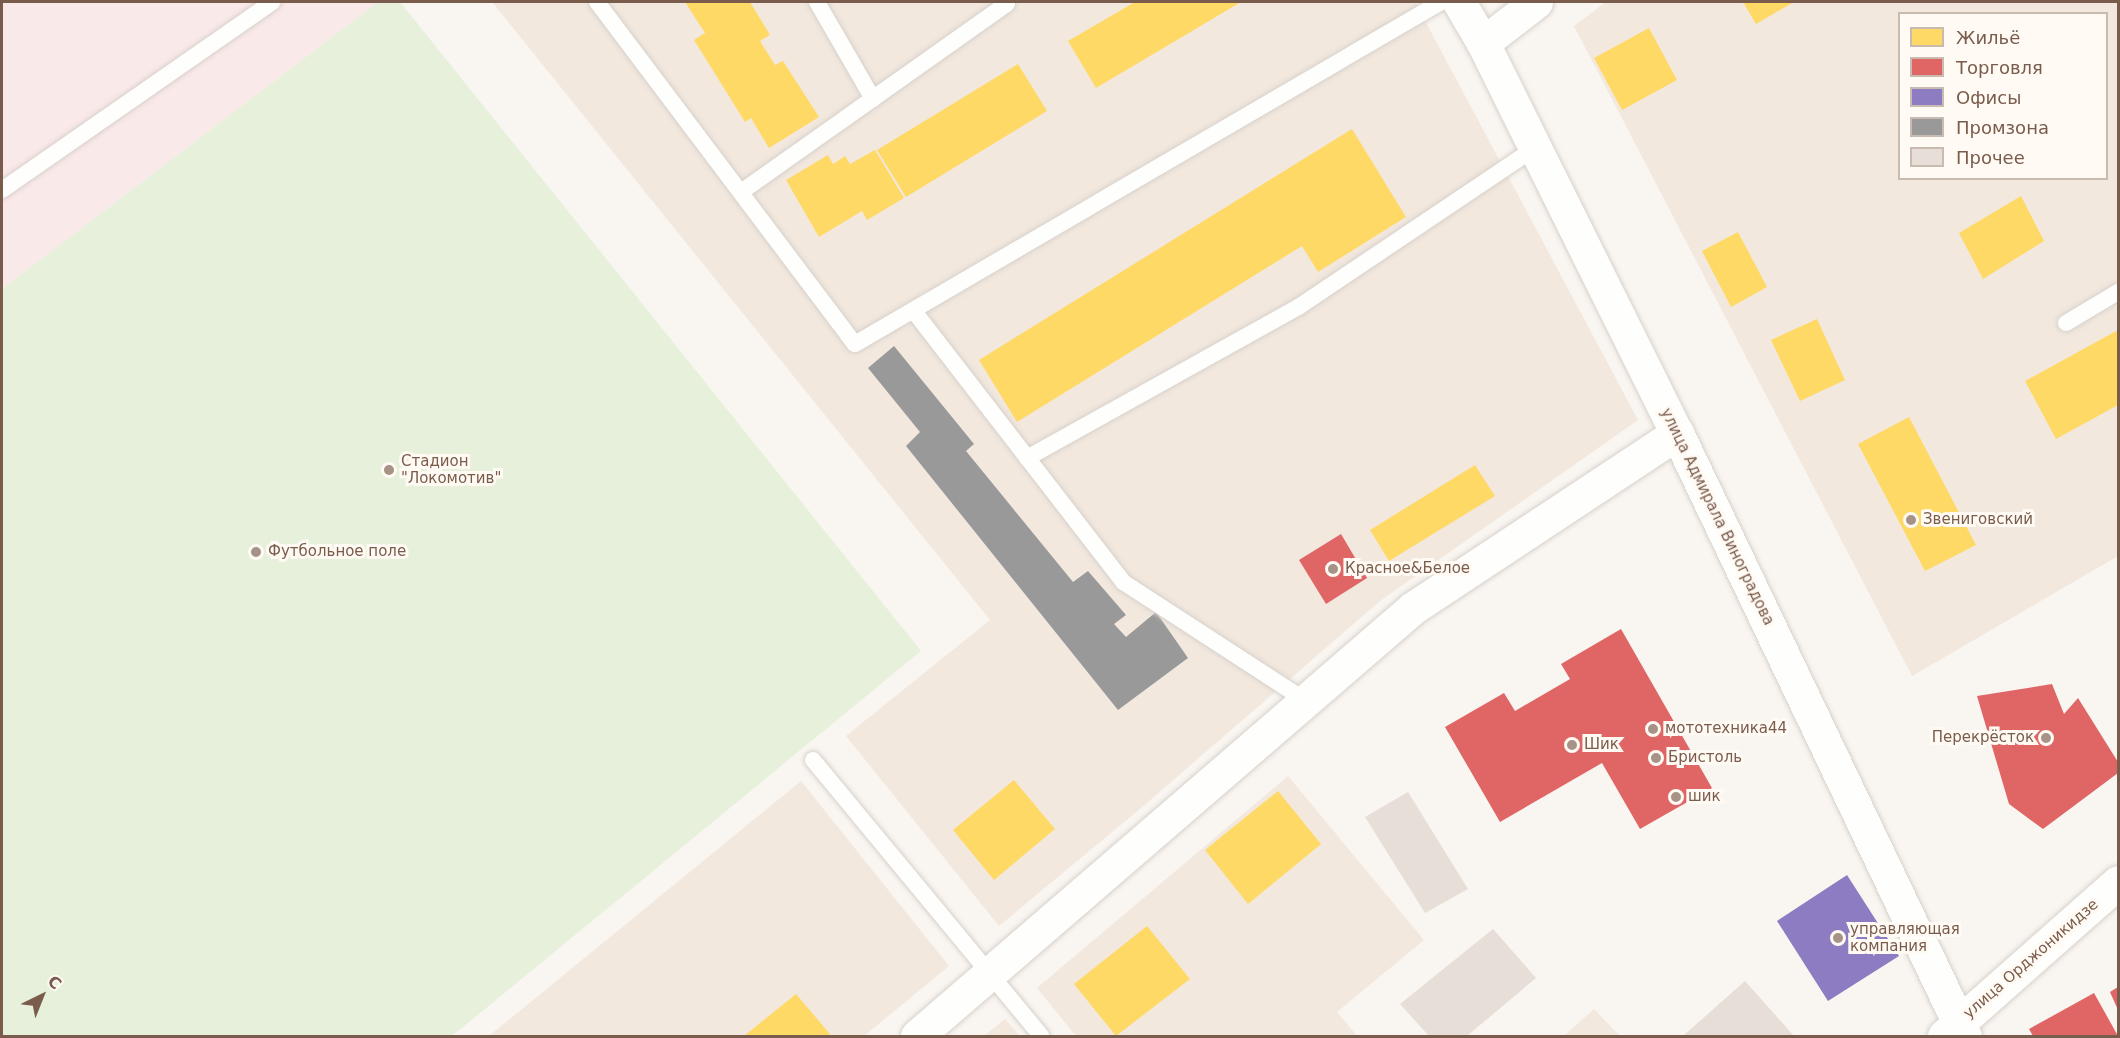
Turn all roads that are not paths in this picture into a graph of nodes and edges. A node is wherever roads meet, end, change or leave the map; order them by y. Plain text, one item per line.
1 (272, 2) edge
2 (597, 2) edge
3 (817, 2) edge
4 (1441, 2) edge
5 (1459, 2) edge
6 (1536, 2) edge
7 (1007, 4) dead end
8 (1483, 43) junction
9 (873, 99) junction
10 (1535, 148) junction
11 (2, 190) edge
12 (741, 192) junction
13 (2118, 292) edge
14 (913, 310) junction
15 (2066, 323) dead end
16 (1677, 433) junction
17 (1027, 458) junction
18 (1306, 701) junction
19 (813, 760) dead end
20 (2118, 882) edge
21 (990, 975) junction
22 (1956, 1032) edge
23 (917, 1036) edge
24 (1041, 1036) edge

1 - 11 lane
2 - 12 lane
3 - 9 lane
4 - 14 lane
5 - 8 street, улица Адмирала Виноградова
6 - 8 street
7 - 9 lane
8 - 10 street, улица Адмирала Виноградова
9 - 12 lane
10 - 16 street, улица Адмирала Виноградова
10 - 17 lane
12 - 14 lane
13 - 15 lane
14 - 17 lane
16 - 18 street
16 - 22 street, улица Адмирала Виноградова
17 - 18 lane
18 - 21 street
19 - 21 lane
20 - 22 street, улица Орджоникидзе
21 - 23 street
21 - 24 lane

